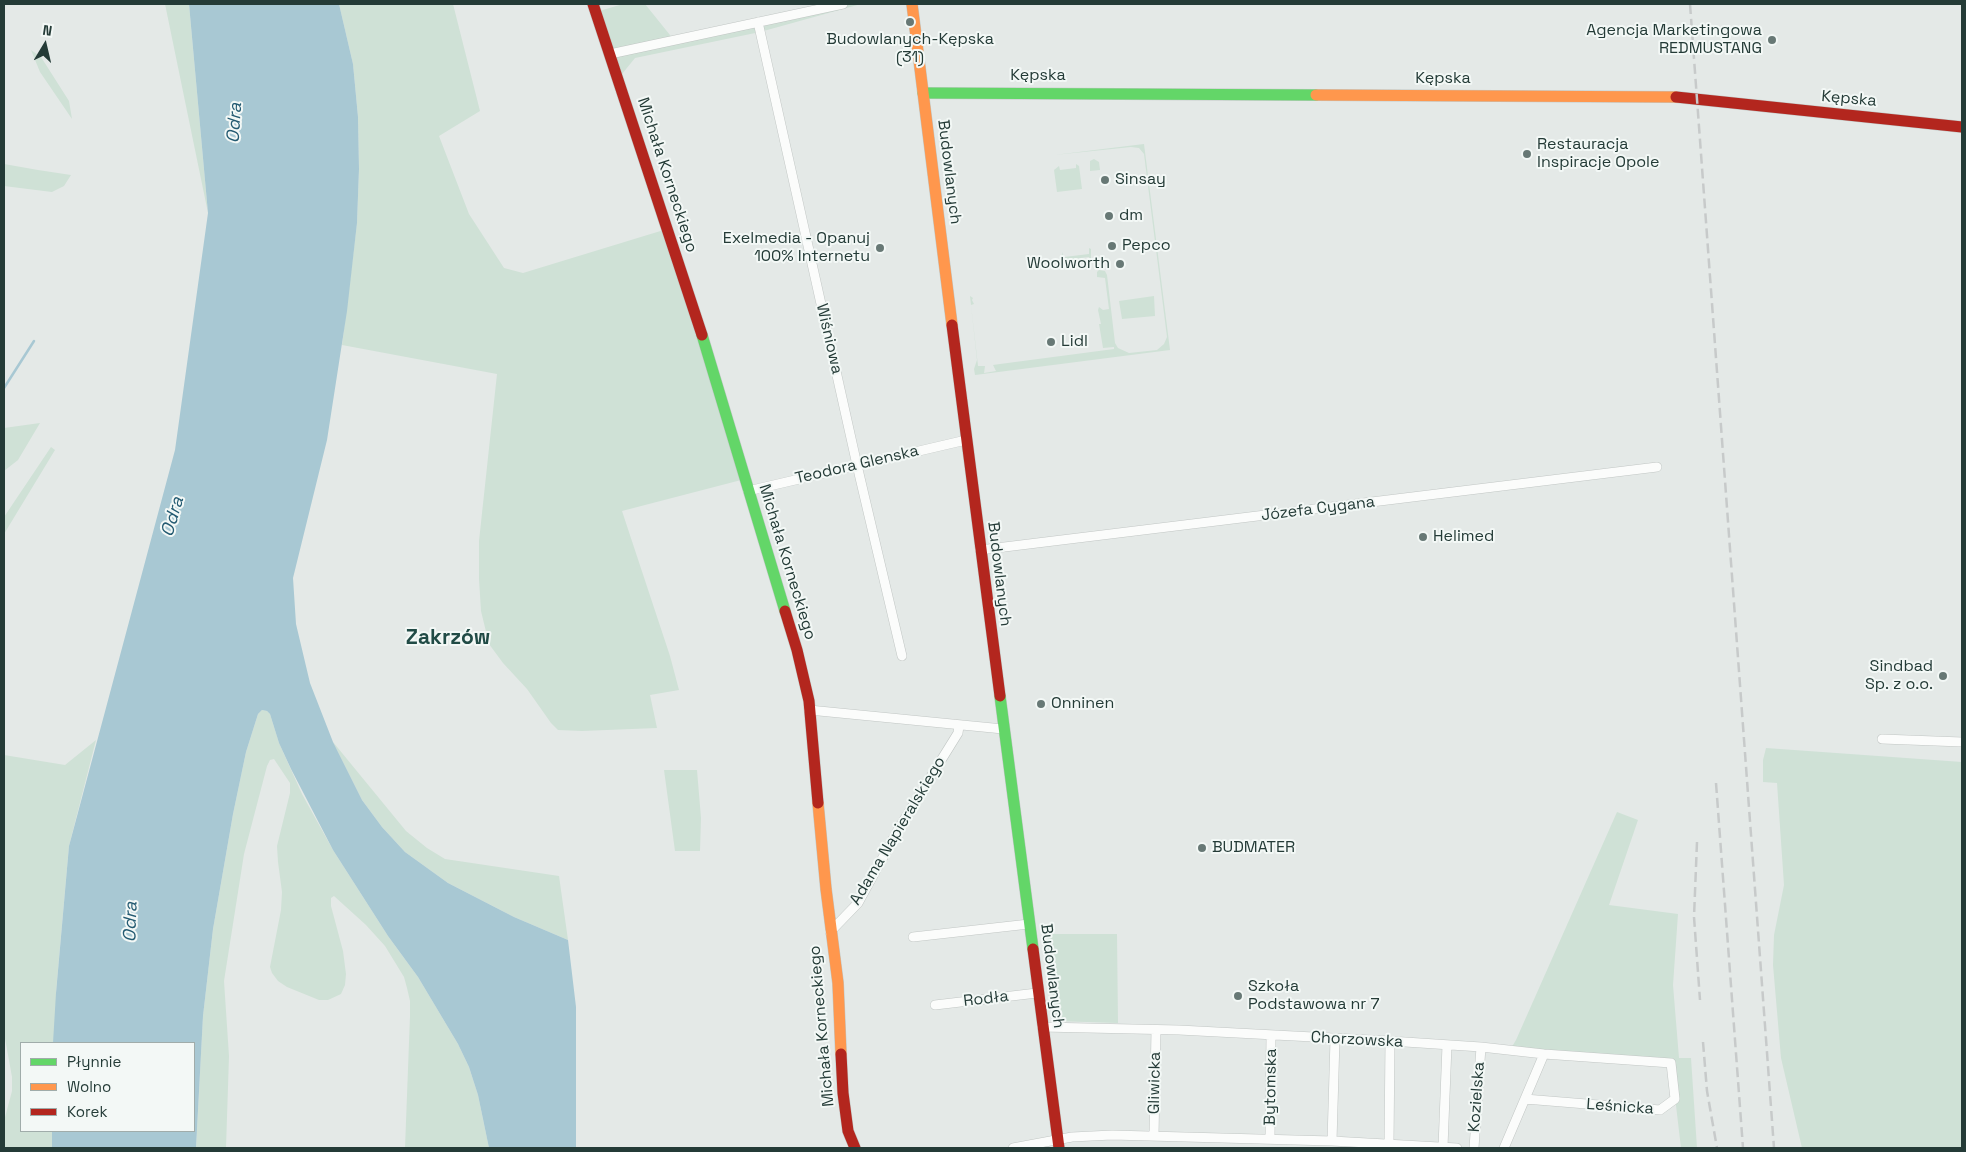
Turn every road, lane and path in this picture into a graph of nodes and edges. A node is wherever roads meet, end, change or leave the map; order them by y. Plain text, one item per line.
1 (593, 4) edge
2 (844, 4) edge
3 (912, 4) edge
4 (758, 22) junction
5 (610, 54) junction
6 (923, 93) junction
7 (1962, 126) edge
8 (966, 440) junction
9 (857, 465) junction
10 (1657, 467) dead end
11 (748, 491) junction
12 (980, 550) junction
13 (902, 656) dead end
14 (809, 710) junction
15 (959, 726) junction
16 (1004, 729) junction
17 (1882, 739) dead end
18 (1962, 742) edge
19 (1029, 924) junction
20 (830, 932) junction
21 (912, 937) dead end
22 (1037, 993) junction
23 (935, 1005) dead end
24 (1042, 1027) junction
25 (1156, 1030) junction
26 (1271, 1035) junction
27 (1335, 1039) junction
28 (1390, 1041) junction
29 (1447, 1045) junction
30 (1481, 1046) junction
31 (1544, 1054) junction
32 (1671, 1063) joint
33 (1525, 1099) junction
34 (1154, 1136) junction
35 (1270, 1139) junction
36 (1332, 1140) junction
37 (1058, 1144) edge
38 (1389, 1144) junction
39 (1443, 1147) junction
40 (855, 1148) edge
41 (1013, 1148) edge
42 (1456, 1148) edge
43 (1474, 1148) edge
44 (1504, 1148) edge

1 - 5 street, Michała Korneckiego
2 - 4 street
3 - 6 street, Budowlanych
4 - 5 street
4 - 9 street, Wiśniowa
5 - 11 street, Michała Korneckiego
6 - 7 street, Kępska
6 - 8 street, Budowlanych
8 - 9 street, Teodora Glenska
8 - 12 street, Budowlanych
9 - 11 street, Teodora Glenska
9 - 13 street, Wiśniowa
10 - 12 street, Józefa Cygana
11 - 14 street, Michała Korneckiego
12 - 16 street, Budowlanych
14 - 15 street
14 - 20 street, Michała Korneckiego
15 - 16 street
15 - 20 street, Adama Napieralskiego
16 - 19 street, Budowlanych
17 - 18 street
19 - 21 street
19 - 22 street, Budowlanych
20 - 40 street, Michała Korneckiego
22 - 23 street, Rodła
22 - 24 street, Budowlanych
24 - 25 street, Chorzowska
24 - 37 street, Budowlanych
25 - 26 street, Chorzowska
25 - 34 street, Gliwicka
26 - 27 street, Chorzowska
26 - 35 street, Bytomska
27 - 28 street, Chorzowska
27 - 36 street
28 - 29 street, Chorzowska
28 - 38 street
29 - 30 street, Chorzowska
29 - 39 street
30 - 31 street, Chorzowska
30 - 43 street, Kozielska
31 - 32 street, Chorzowska
31 - 33 street
32 - 33 street, Leśnicka
33 - 44 street
34 - 35 street
34 - 37 street
35 - 36 street
36 - 38 street
37 - 41 street
38 - 39 street
39 - 42 street

